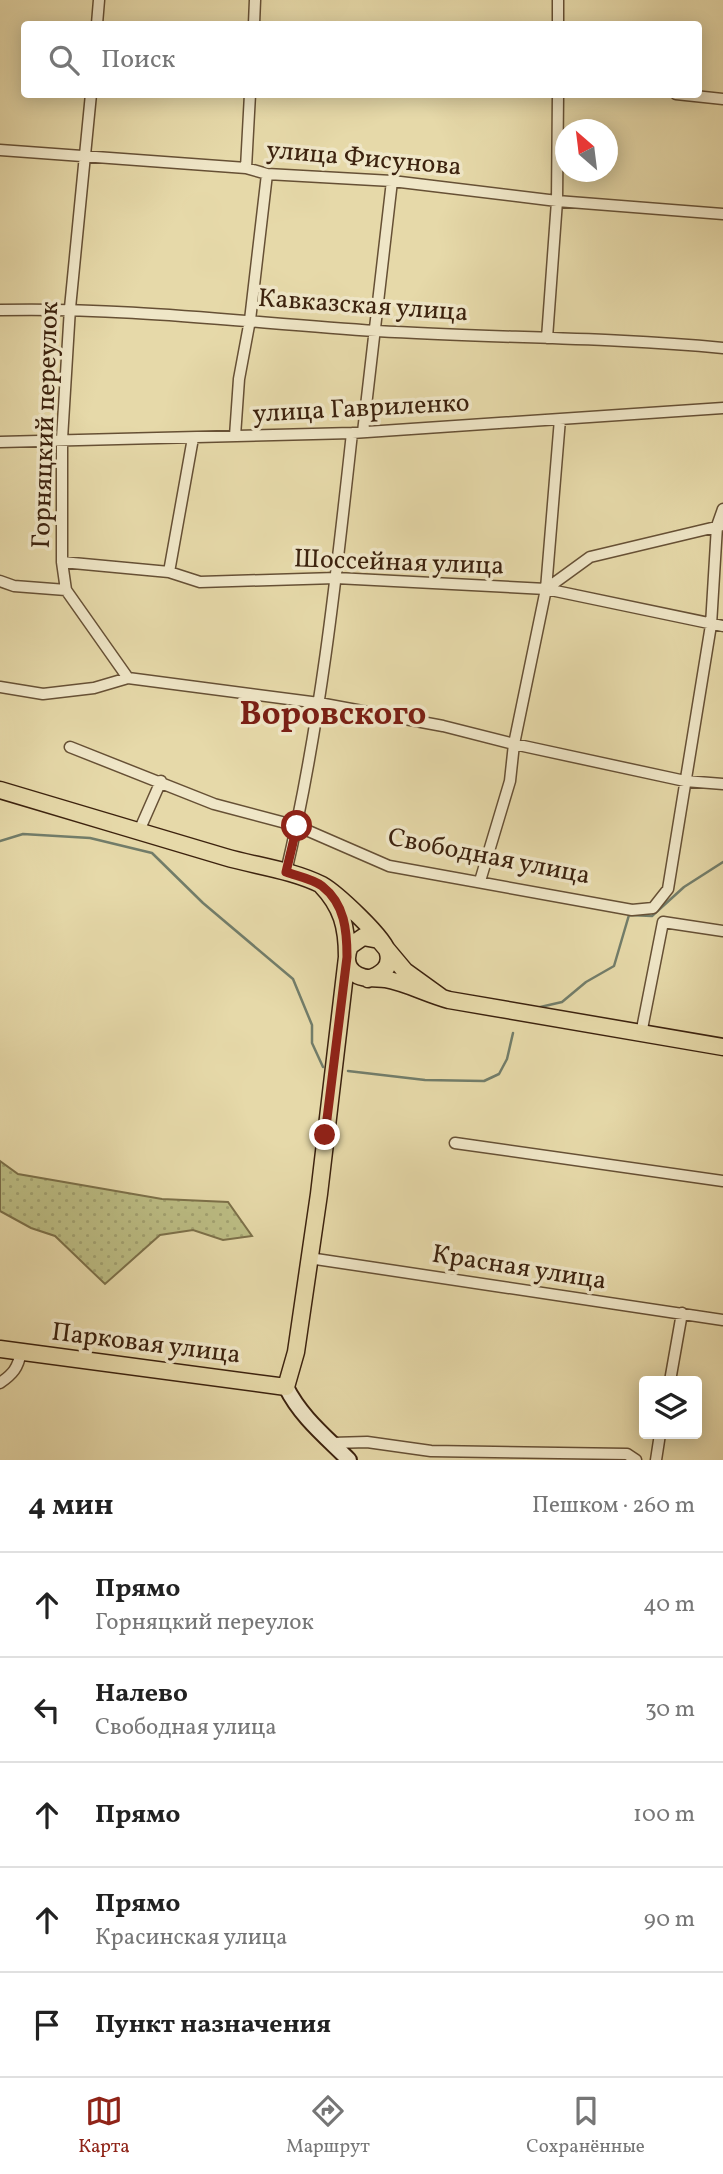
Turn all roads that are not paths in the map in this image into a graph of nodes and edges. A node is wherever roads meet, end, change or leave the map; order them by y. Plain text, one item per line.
1 (99, 0) edge
2 (255, 0) edge
3 (558, 0) edge
4 (97, 21) edge
5 (254, 21) edge
6 (558, 21) edge
7 (702, 97) edge
8 (91, 98) edge
9 (250, 98) edge
10 (558, 98) edge
11 (723, 99) edge
12 (0, 150) edge
13 (86, 155) junction
14 (247, 168) junction
15 (267, 174) junction
16 (392, 181) junction
17 (557, 201) junction
18 (723, 214) edge
19 (70, 308) junction
20 (0, 310) edge
21 (250, 320) junction
22 (376, 331) junction
23 (547, 338) junction
24 (723, 348) edge
25 (723, 408) edge
26 (560, 419) junction
27 (357, 432) junction
28 (235, 436) junction
29 (193, 438) junction
30 (62, 439) junction
31 (0, 442) edge
32 (723, 509) edge
33 (720, 526) edge
34 (62, 562) junction
35 (169, 572) junction
36 (336, 578) junction
37 (0, 582) edge
38 (546, 589) junction
39 (66, 590) junction
40 (711, 625) junction
41 (723, 626) edge
42 (128, 678) junction
43 (0, 687) edge
44 (319, 703) junction
45 (514, 744) junction
46 (70, 747) dead end
47 (685, 781) junction
48 (161, 782) junction
49 (723, 784) edge
50 (0, 790) edge
51 (297, 826) junction
52 (139, 831) junction
53 (286, 872) junction
54 (481, 881) junction
55 (321, 885) junction
56 (723, 931) edge
57 (385, 945) junction
58 (347, 957) junction
59 (372, 978) junction
60 (441, 997) junction
61 (340, 1008) junction
62 (641, 1034) junction
63 (723, 1046) edge
64 (455, 1143) dead end
65 (723, 1181) edge
66 (309, 1258) junction
67 (682, 1313) junction
68 (723, 1320) edge
69 (0, 1349) edge
70 (21, 1352) junction
71 (671, 1376) edge
72 (0, 1382) edge
73 (286, 1387) junction
74 (659, 1439) edge
75 (332, 1443) junction
76 (349, 1460) edge
77 (636, 1460) edge
78 (656, 1460) edge

1 - 4 street
2 - 5 street
3 - 6 street
7 - 11 street
8 - 13 street, Горняцкий переулок
9 - 14 street
10 - 17 street
12 - 13 street, улица Фисунова
13 - 14 street, улица Фисунова
13 - 19 street, Горняцкий переулок
14 - 15 street, улица Фисунова
15 - 16 street, улица Фисунова
15 - 21 street
16 - 17 street, улица Фисунова
16 - 22 street
17 - 18 street, улица Фисунова
17 - 23 street
19 - 20 street, Кавказская улица
19 - 21 street, Кавказская улица
19 - 30 street, Горняцкий переулок
21 - 22 street, Кавказская улица
21 - 28 street
22 - 23 street, Кавказская улица
22 - 27 street
23 - 24 street, Кавказская улица
25 - 26 street, улица Гавриленко
26 - 27 street, улица Гавриленко
26 - 38 street
27 - 28 street, улица Гавриленко
27 - 36 street
28 - 29 street, улица Гавриленко
29 - 30 street, улица Гавриленко
29 - 35 street
30 - 31 street, улица Гавриленко
30 - 34 street, Горняцкий переулок
32 - 33 street
33 - 38 street
33 - 40 street
34 - 35 street, Шоссейная улица
34 - 39 street, Горняцкий переулок
35 - 36 street, Шоссейная улица
36 - 38 street, Шоссейная улица
36 - 44 street
37 - 39 street
38 - 40 street, Шоссейная улица
38 - 45 street
39 - 42 street, Горняцкий переулок
40 - 41 street, Шоссейная улица
40 - 47 street
42 - 43 street
42 - 44 street
44 - 45 street
44 - 51 street
45 - 47 street
45 - 54 street
46 - 48 street, Свободная улица
47 - 49 street
47 - 54 street, Свободная улица
48 - 51 street, Свободная улица
48 - 52 street
50 - 52 main road
51 - 53 street
51 - 54 street, Свободная улица
52 - 53 main road
53 - 55 main road
55 - 57 main road
55 - 58 main road
56 - 62 street
57 - 58 main road
57 - 59 main road
57 - 60 main road
58 - 59 main road
58 - 61 main road
59 - 60 main road
59 - 61 main road
60 - 62 main road
61 - 66 main road
62 - 63 main road
64 - 65 street
66 - 67 street, Красная улица
66 - 73 main road
67 - 68 street, Красная улица
67 - 71 street
69 - 70 main road, Парковая улица
70 - 72 street
70 - 73 main road, Парковая улица
73 - 75 main road
74 - 78 street
75 - 76 main road
75 - 77 street

